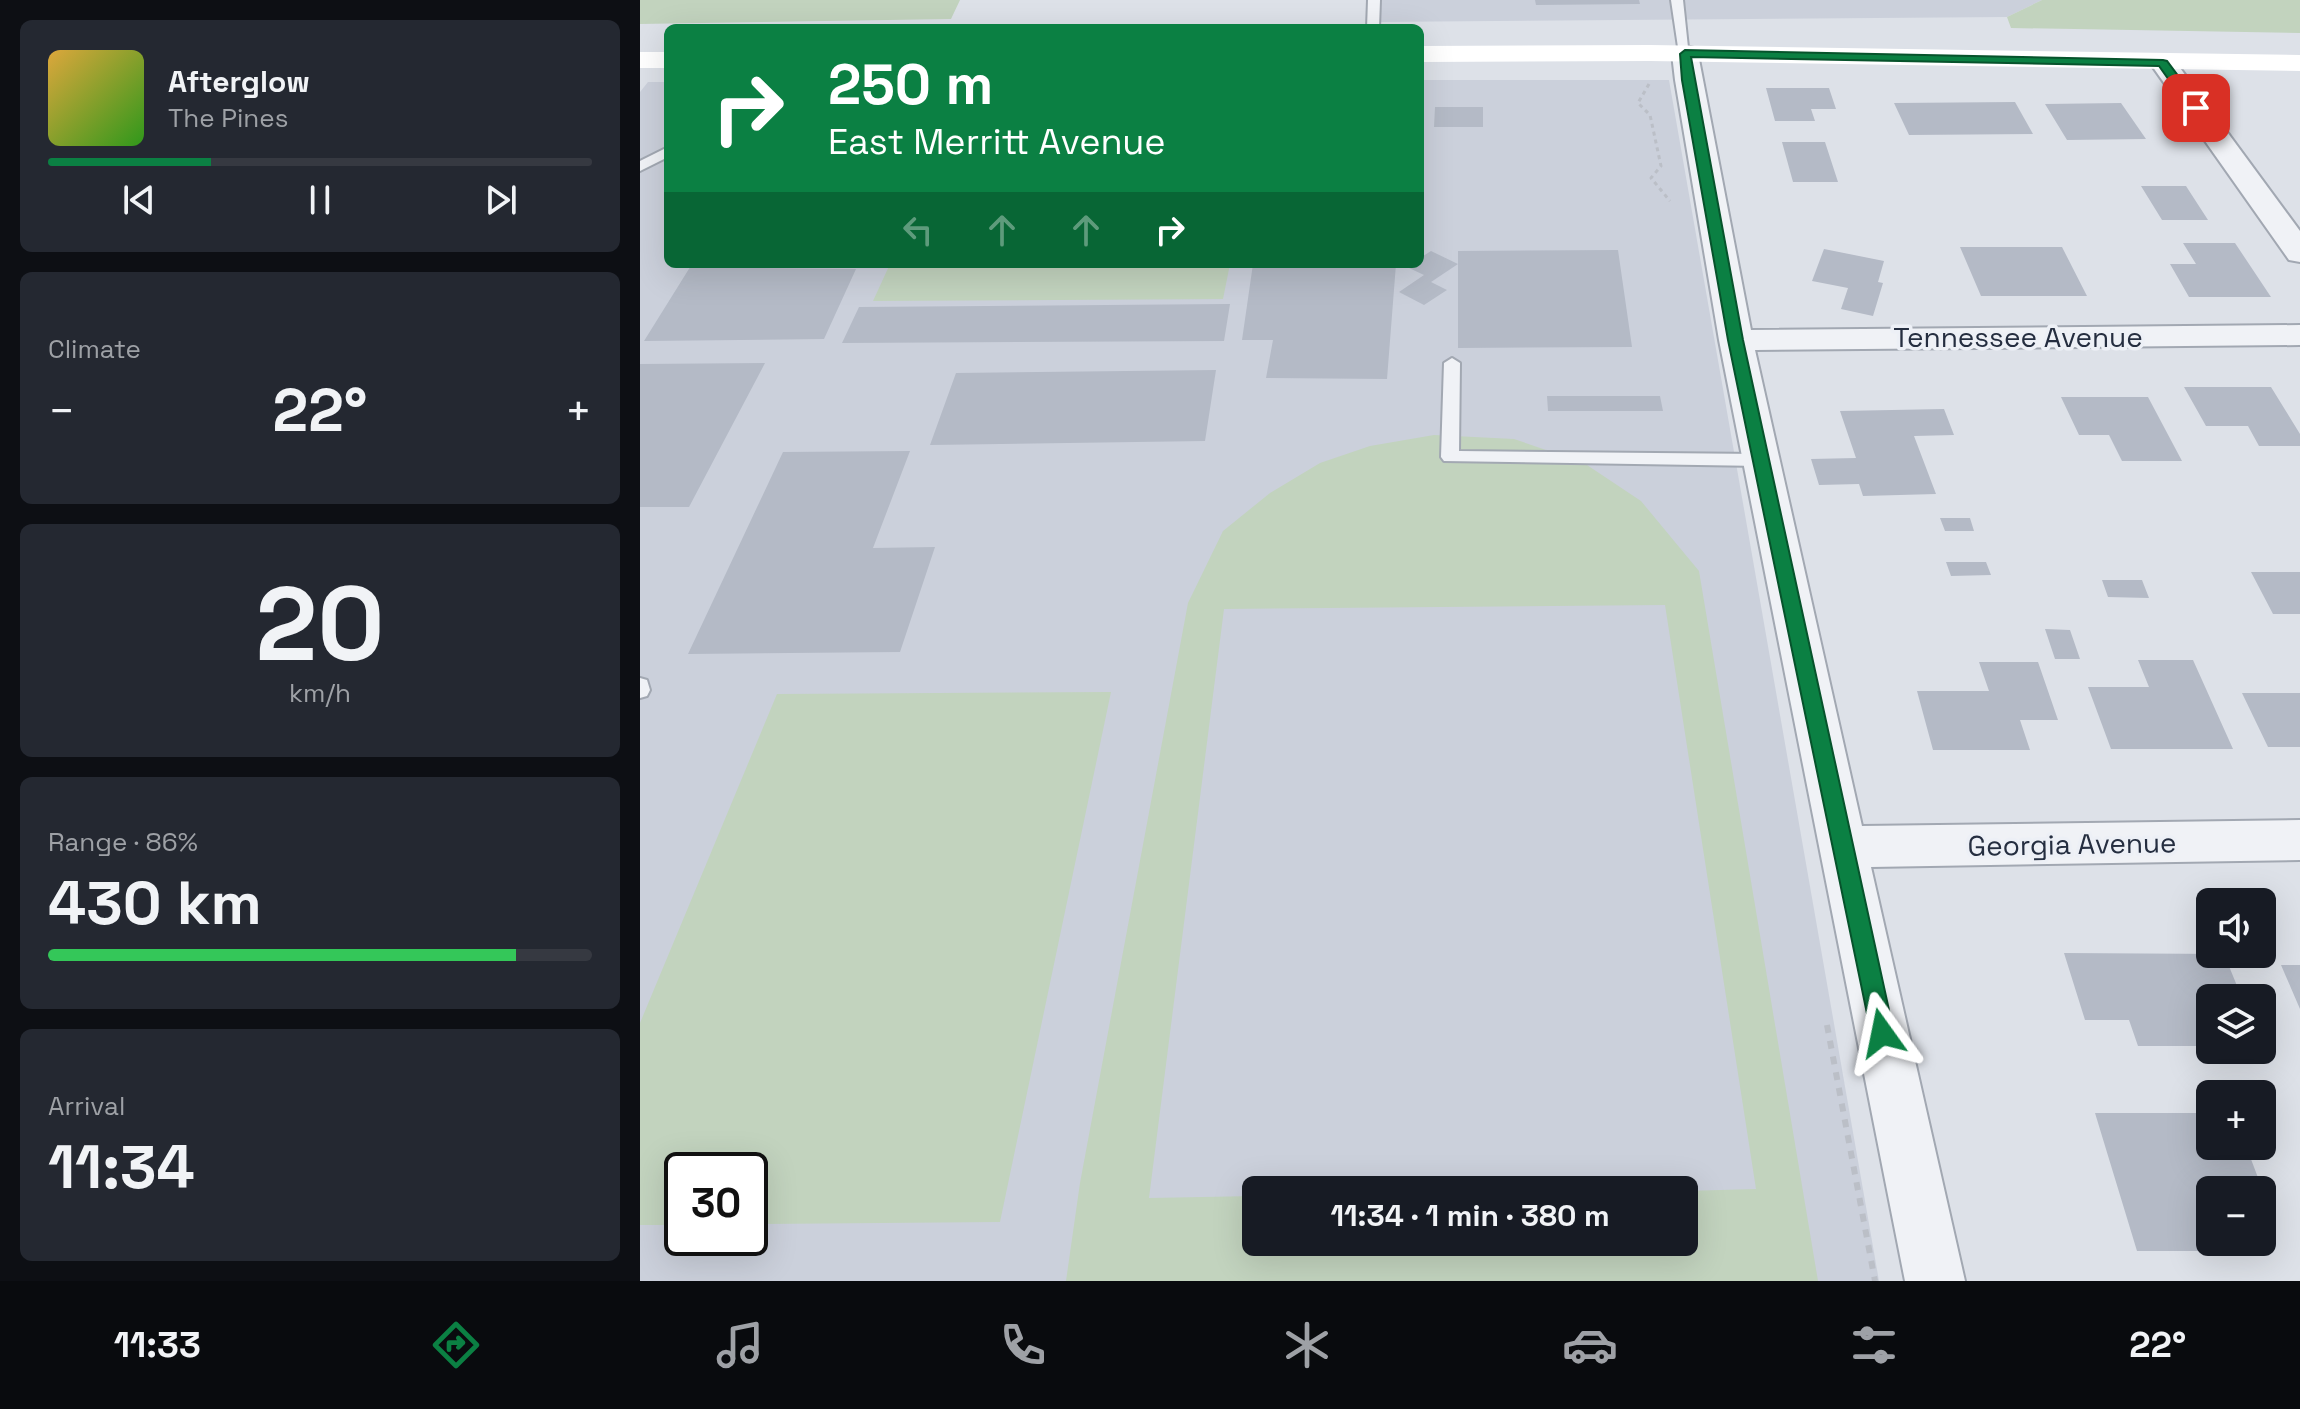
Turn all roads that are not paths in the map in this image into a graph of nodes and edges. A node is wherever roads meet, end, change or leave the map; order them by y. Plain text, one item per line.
1 (1374, 0) edge
2 (1677, 0) edge
3 (1373, 24) edge
4 (1424, 54) edge
5 (1685, 54) junction
6 (640, 60) edge
7 (664, 60) edge
8 (2163, 63) junction
9 (2300, 63) edge
10 (664, 153) edge
11 (640, 167) edge
12 (2300, 253) edge
13 (2300, 335) edge
14 (1736, 340) junction
15 (1452, 363) dead end
16 (1761, 460) junction
17 (2300, 840) edge
18 (1843, 847) junction
19 (1935, 1281) edge

1 - 3 lane
2 - 5 lane
4 - 5 street
5 - 8 street
5 - 14 street
6 - 7 street
8 - 9 street
8 - 12 street
10 - 11 lane
13 - 14 street, Tennessee Avenue
14 - 16 street
15 - 16 lane
16 - 18 street
17 - 18 street, Georgia Avenue
18 - 19 street

